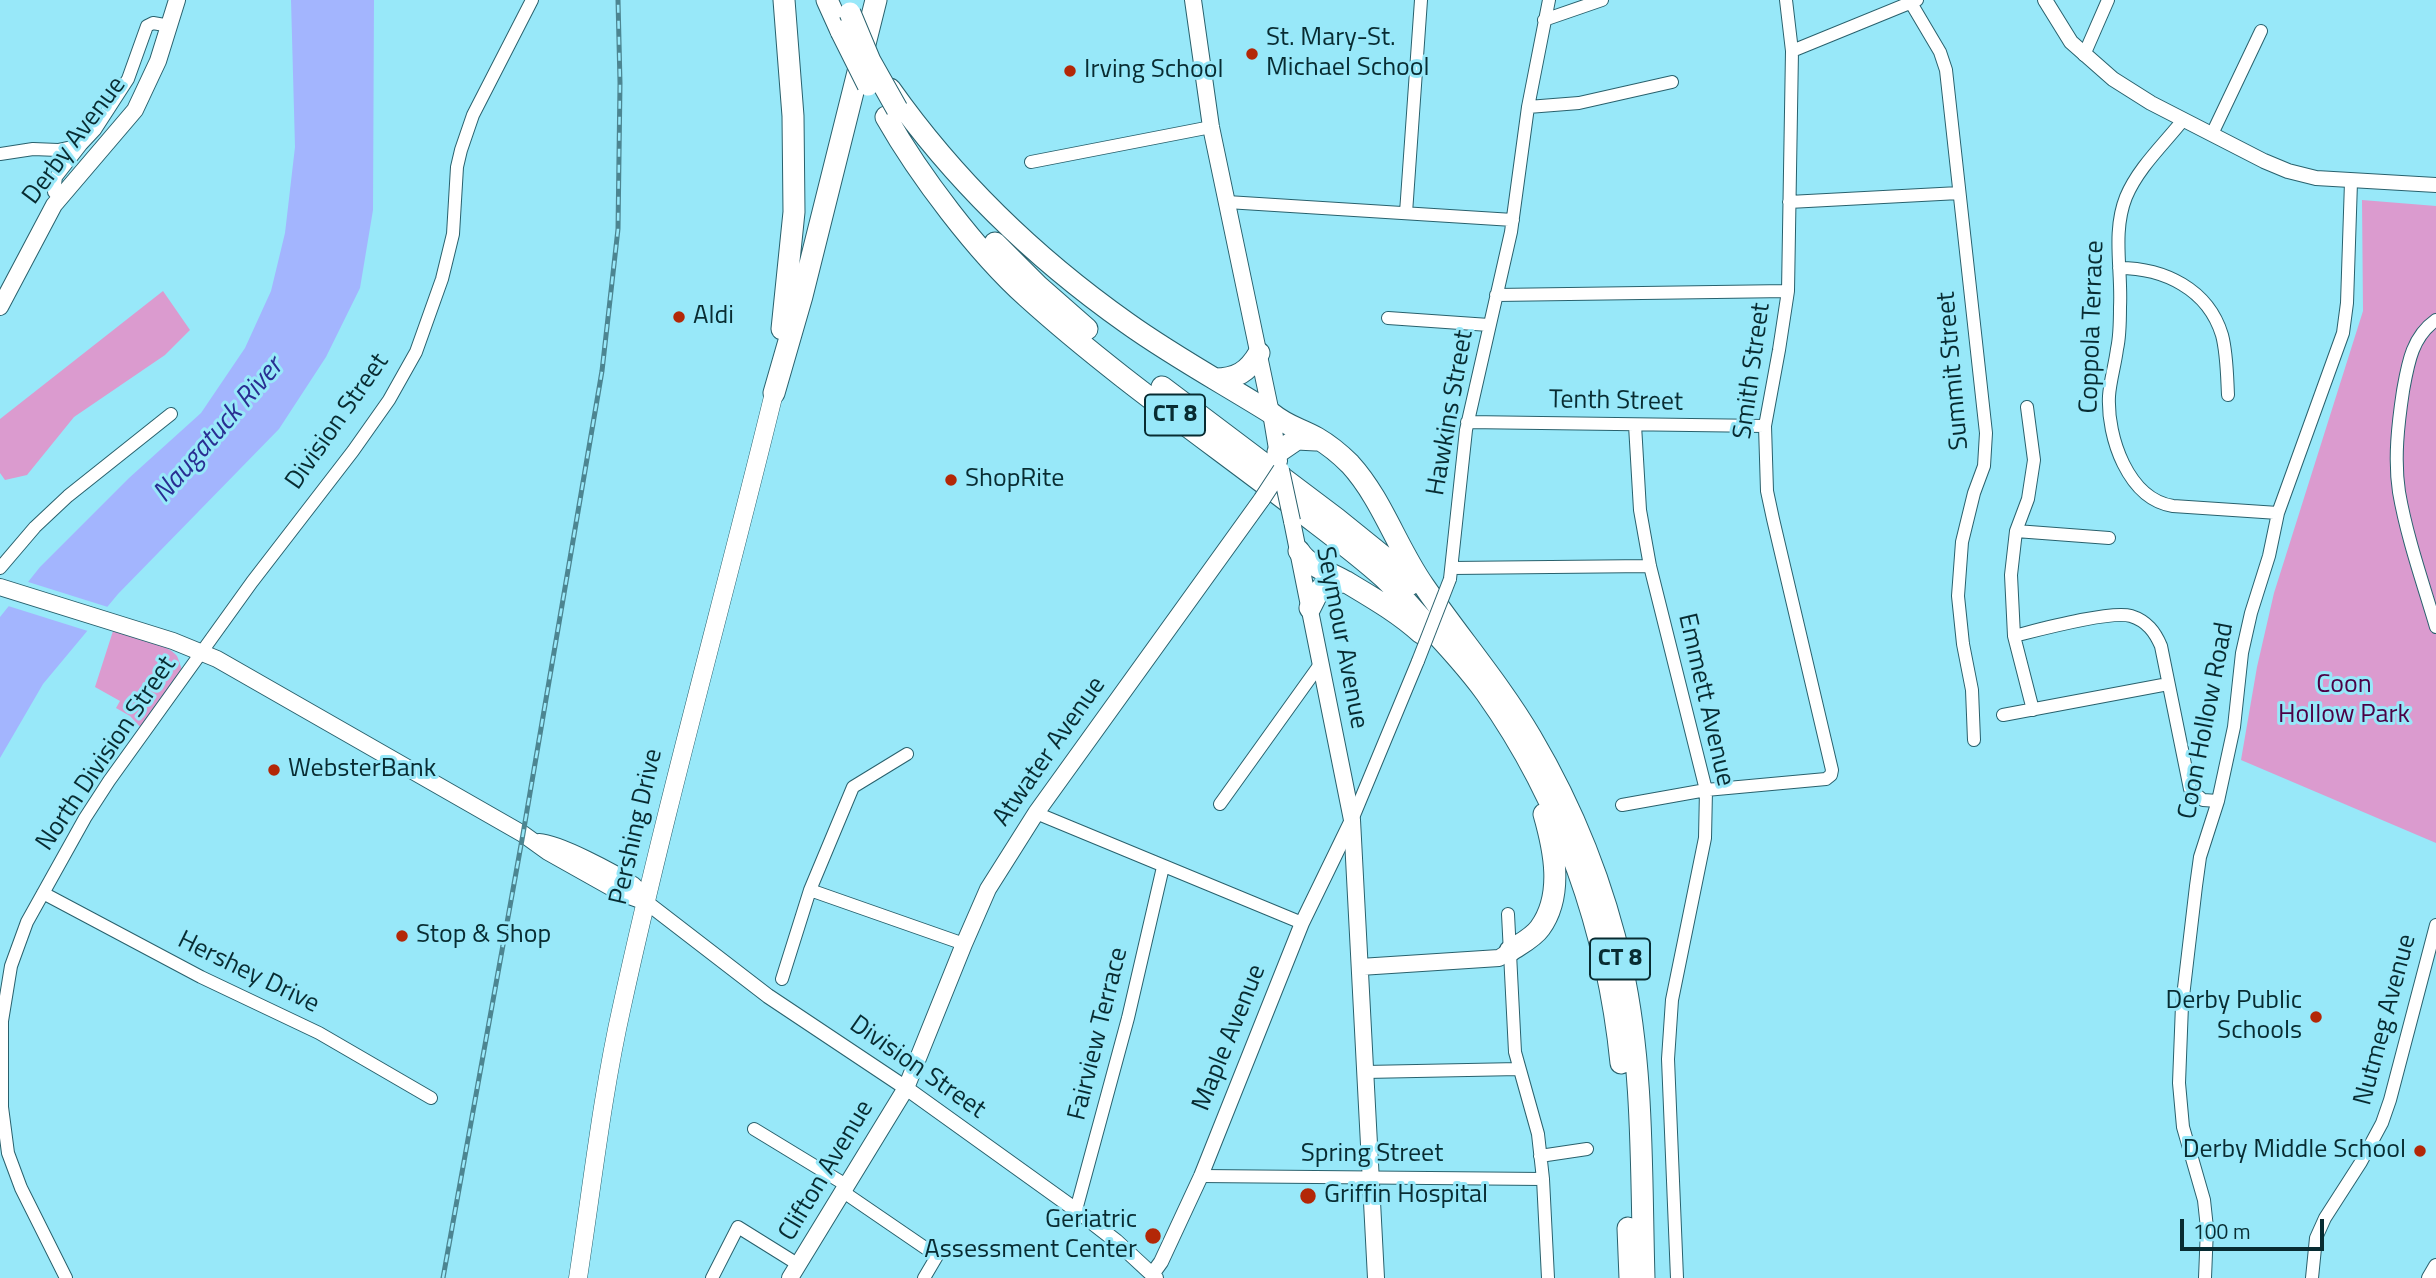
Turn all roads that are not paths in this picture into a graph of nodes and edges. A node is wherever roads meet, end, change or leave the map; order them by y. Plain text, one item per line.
1 (177, 0) edge
2 (533, 0) edge
3 (784, 0) edge
4 (827, 0) edge
5 (876, 0) edge
6 (1421, 0) edge
7 (1549, 0) edge
8 (1602, 0) edge
9 (1786, 0) edge
10 (2045, 0) edge
11 (2108, 0) edge
12 (1914, 1) edge
13 (1197, 5) edge
14 (845, 15) edge
15 (1544, 20) junction
16 (170, 26) junction
17 (2261, 32) dead end
18 (1792, 51) junction
19 (2084, 55) junction
20 (1672, 82) dead end
21 (1528, 107) junction
22 (895, 110) junction
23 (2183, 120) junction
24 (1211, 127) junction
25 (2213, 134) junction
26 (81, 145) junction
27 (0, 154) edge
28 (1031, 162) dead end
29 (2351, 182) junction
30 (2436, 185) edge
31 (1959, 192) junction
32 (59, 197) junction
33 (1227, 202) junction
34 (1788, 202) junction
35 (1406, 213) junction
36 (1513, 220) junction
37 (2119, 268) junction
38 (1788, 291) junction
39 (1496, 295) junction
40 (0, 307) edge
41 (1388, 318) dead end
42 (2436, 320) edge
43 (1489, 324) junction
44 (1259, 354) junction
45 (1215, 379) junction
46 (774, 393) junction
47 (2228, 395) dead end
48 (2027, 407) dead end
49 (1271, 412) junction
50 (171, 414) dead end
51 (1467, 422) junction
52 (1635, 425) junction
53 (1765, 426) junction
54 (1322, 441) junction
55 (1279, 461) junction
56 (2278, 513) junction
57 (2016, 531) junction
58 (2109, 538) dead end
59 (1299, 551) junction
60 (1650, 566) junction
61 (0, 568) edge
62 (1451, 574) junction
63 (1347, 582) junction
64 (0, 587) edge
65 (1310, 608) junction
66 (2436, 627) edge
67 (2014, 636) junction
68 (203, 653) junction
69 (1321, 663) junction
70 (1487, 669) junction
71 (2168, 684) junction
72 (1486, 693) junction
73 (2033, 710) junction
74 (2003, 715) dead end
75 (1974, 740) dead end
76 (907, 754) dead end
77 (1532, 768) junction
78 (1706, 790) junction
79 (2218, 801) junction
80 (1220, 804) dead end
81 (1622, 806) dead end
82 (1036, 813) junction
83 (1353, 820) junction
84 (1163, 867) junction
85 (810, 890) junction
86 (43, 893) junction
87 (646, 902) junction
88 (1508, 914) dead end
89 (1302, 923) junction
90 (2436, 925) edge
91 (964, 944) junction
92 (1510, 951) junction
93 (1360, 967) junction
94 (782, 979) dead end
95 (1519, 1069) junction
96 (1365, 1072) junction
97 (906, 1088) junction
98 (431, 1098) dead end
99 (754, 1129) dead end
100 (1587, 1149) dead end
101 (1540, 1156) junction
102 (1201, 1176) junction
103 (1370, 1178) junction
104 (1543, 1179) junction
105 (844, 1188) junction
106 (1076, 1210) junction
107 (2436, 1266) edge
108 (794, 1272) edge
109 (1155, 1276) edge
110 (66, 1278) edge
111 (578, 1278) edge
112 (712, 1278) edge
113 (924, 1278) edge
114 (1376, 1278) edge
115 (1548, 1278) edge
116 (1630, 1278) edge
117 (1644, 1278) edge
118 (1677, 1278) edge
119 (2205, 1278) edge
120 (2312, 1278) edge
121 (2429, 1278) edge

1 - 16 main road, Derby Avenue
2 - 68 street, Division Street
3 - 46 highway
4 - 14 highway, CT 8
5 - 46 highway
6 - 35 street
7 - 15 street, Hawkins Street
8 - 15 street
9 - 18 street, Smith Street
10 - 19 street
11 - 19 street
12 - 18 street
12 - 31 street, Summit Street
13 - 24 main road, Seymour Avenue
14 - 22 highway, CT 8, bridge
14 - 22 highway, CT 8, bridge
15 - 21 street, Hawkins Street
16 - 26 street
16 - 32 main road, Derby Avenue
17 - 25 street
18 - 34 street, Smith Street
19 - 23 street
20 - 21 street
21 - 36 street, Hawkins Street
22 - 45 highway
22 - 70 highway, CT 8
22 - 72 highway, CT 8
23 - 25 street
23 - 37 street, Coppola Terrace
24 - 28 street
24 - 33 main road, Seymour Avenue
25 - 29 street
26 - 27 street
26 - 32 street
29 - 30 street
29 - 56 street, Coon Hollow Road
31 - 34 street
31 - 75 street, Summit Street
32 - 40 main road, Derby Avenue
33 - 35 street
33 - 44 main road, Seymour Avenue
34 - 38 street, Smith Street
35 - 36 street
36 - 39 street, Hawkins Street
37 - 47 street
37 - 56 street, Coppola Terrace
38 - 39 street
38 - 53 street, Smith Street
39 - 43 street, Hawkins Street
41 - 43 street
42 - 66 street
43 - 51 street, Hawkins Street
44 - 45 highway
44 - 49 main road, Seymour Avenue
45 - 49 highway
46 - 87 main road, Pershing Drive
48 - 57 street
49 - 54 highway
49 - 55 main road, Seymour Avenue
50 - 61 street
51 - 52 street, Tenth Street
51 - 62 street, Hawkins Street
52 - 53 street, Tenth Street
52 - 60 street, Emmett Avenue
53 - 78 street, Smith Street
54 - 55 highway
54 - 70 highway
55 - 59 main road, Seymour Avenue, bridge
55 - 82 main road, Atwater Avenue, bridge
56 - 79 street, Coon Hollow Road
57 - 58 street
57 - 67 street
59 - 63 highway
59 - 65 main road, Seymour Avenue
60 - 62 street
60 - 78 street, Emmett Avenue
62 - 83 street, Hawkins Street, bridge
63 - 65 highway
63 - 72 highway
64 - 68 main road, Division Street
65 - 69 main road, Seymour Avenue
67 - 71 street
67 - 73 street
68 - 86 street, North Division Street
68 - 87 main road, Division Street
69 - 80 street
69 - 83 main road, Seymour Avenue
70 - 117 highway, CT 8
71 - 73 street
71 - 79 street
72 - 77 highway, CT 8
73 - 74 street
76 - 85 street
77 - 92 highway
77 - 116 highway, CT 8
78 - 81 street
78 - 118 street, Emmett Avenue
79 - 119 street, Coon Hollow Road
82 - 84 street
82 - 91 main road, Atwater Avenue
83 - 89 street, Maple Avenue
83 - 93 main road, Seymour Avenue
84 - 89 street
84 - 106 street, Fairview Terrace
85 - 91 street
85 - 94 street
86 - 98 street, Hershey Drive
86 - 110 street, North Division Street
87 - 97 street, Division Street
87 - 111 main road, Pershing Drive
88 - 92 street
89 - 102 street, Maple Avenue
90 - 120 street, Nutmeg Avenue
91 - 97 main road, Atwater Avenue
92 - 93 main road
92 - 95 street
93 - 96 main road, Seymour Avenue
95 - 96 street
95 - 101 street
96 - 103 main road, Seymour Avenue
97 - 105 main road, Clifton Avenue
97 - 106 street, Division Street
99 - 105 street
100 - 101 street
101 - 104 street
102 - 103 street, Spring Street
102 - 109 street, Maple Avenue
103 - 104 street, Spring Street
103 - 114 main road, Seymour Avenue
104 - 115 street
105 - 108 main road, Clifton Avenue
105 - 113 street
106 - 109 street, Division Street
107 - 121 street
108 - 112 street

